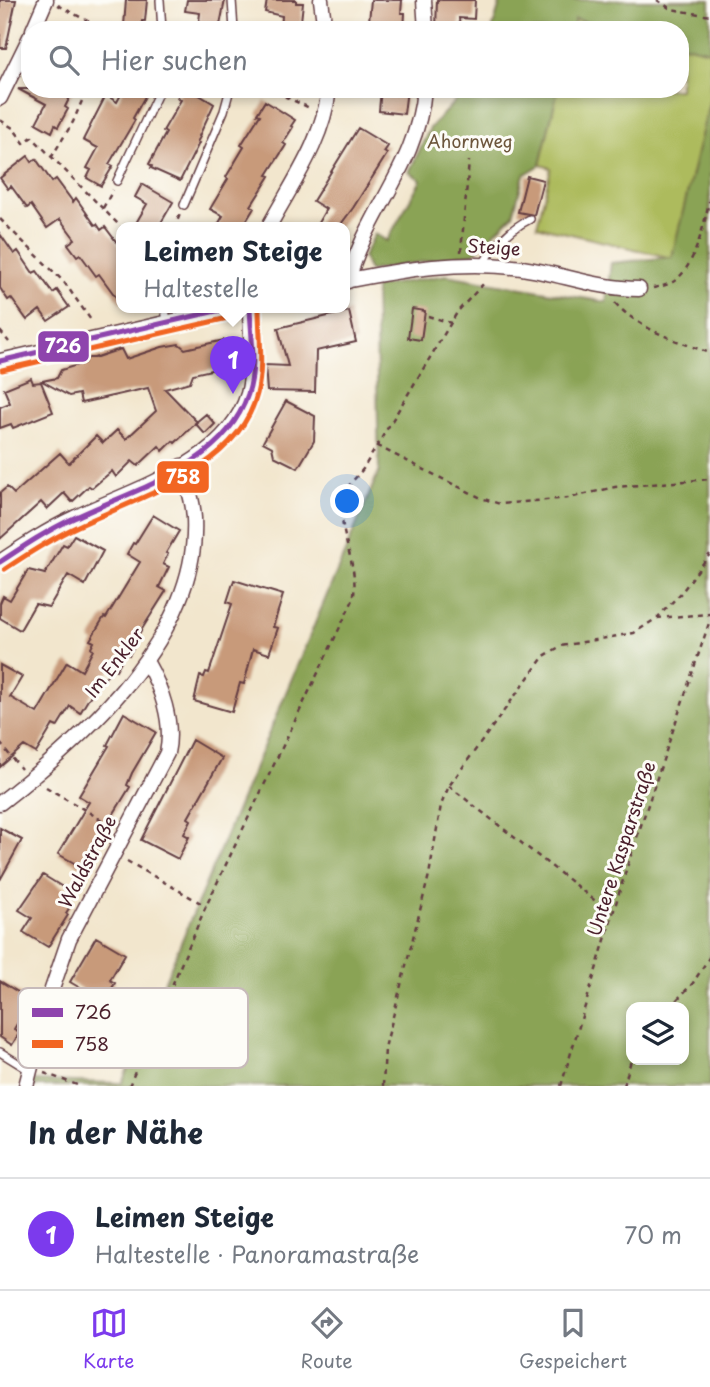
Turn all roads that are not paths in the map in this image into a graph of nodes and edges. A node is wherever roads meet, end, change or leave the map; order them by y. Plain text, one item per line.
1 (46, 0) edge
2 (160, 0) edge
3 (232, 0) edge
4 (321, 0) edge
5 (424, 0) edge
6 (37, 21) edge
7 (161, 21) edge
8 (233, 21) edge
9 (324, 21) edge
10 (425, 21) edge
11 (21, 55) edge
12 (0, 98) edge
13 (156, 98) edge
14 (228, 98) edge
15 (327, 98) edge
16 (423, 98) edge
17 (117, 182) road end
18 (184, 205) dead end
19 (530, 219) dead end
20 (271, 222) edge
21 (487, 265) junction
22 (350, 270) edge
23 (350, 280) edge
24 (639, 289) road end
25 (184, 313) edge
26 (250, 313) edge
27 (166, 315) edge
28 (0, 360) edge
29 (181, 466) junction
30 (0, 562) edge
31 (146, 660) junction
32 (0, 803) edge
33 (53, 988) edge
34 (0, 1052) edge
35 (18, 1063) edge
36 (26, 1068) edge
37 (32, 1068) edge
38 (31, 1071) junction
39 (26, 1086) edge

1 - 6 street
2 - 7 lane
3 - 8 lane
4 - 9 street
5 - 10 street
11 - 12 street
13 - 17 lane
14 - 18 lane
15 - 20 street
16 - 22 street
19 - 21 lane
21 - 23 street, Steige
21 - 24 street, Steige
25 - 27 street
26 - 29 street
27 - 28 street
29 - 30 street
29 - 31 street, Im Enkler
31 - 32 street, Im Enkler
31 - 33 street, Waldstraße
34 - 35 lane
36 - 38 lane
37 - 38 street, Waldstraße
38 - 39 street, Waldstraße

